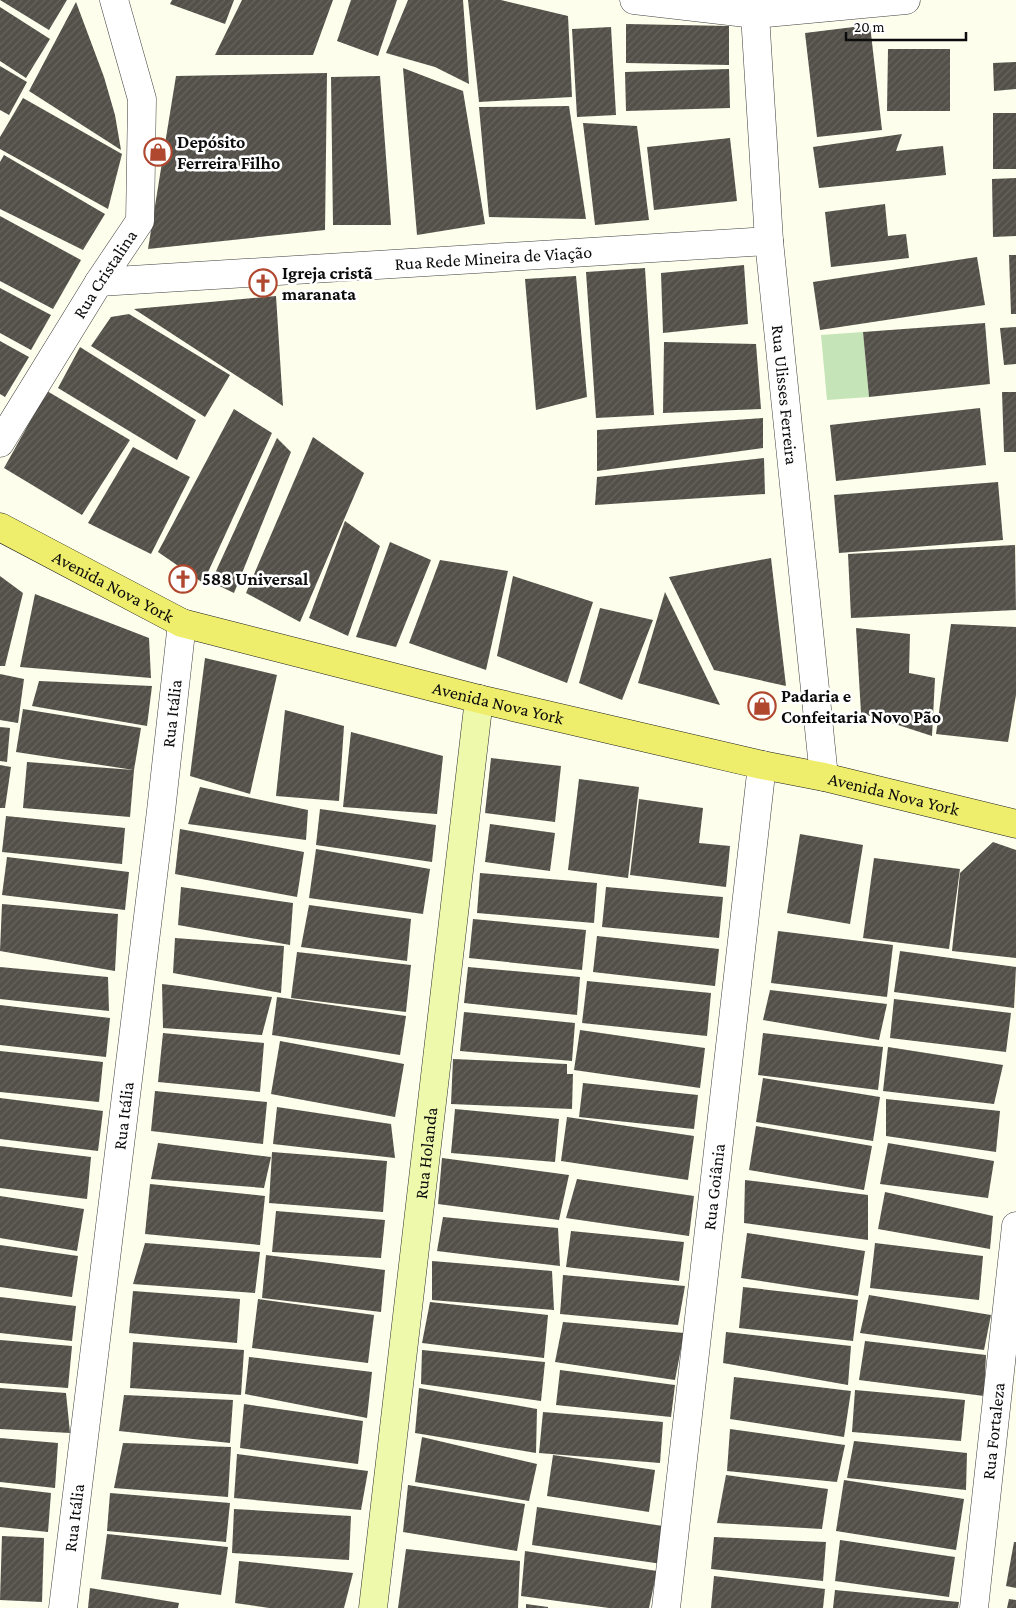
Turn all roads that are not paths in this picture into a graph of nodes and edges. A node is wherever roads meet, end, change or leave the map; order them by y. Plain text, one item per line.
1 (114, 0) edge
2 (634, 0) edge
3 (906, 0) edge
4 (755, 14) junction
5 (769, 241) junction
6 (99, 282) junction
7 (0, 442) edge
8 (0, 527) edge
9 (182, 623) junction
10 (479, 699) junction
11 (762, 765) junction
12 (824, 777) junction
13 (1016, 824) edge
14 (1016, 1226) edge
15 (63, 1608) edge
16 (373, 1608) edge
17 (666, 1608) edge
18 (974, 1608) edge

1 - 6 street, Rua Cristalina
2 - 4 street
3 - 4 street
4 - 5 street, Rua Ulisses Ferreira
5 - 6 street, Rua Rede Mineira de Viação
5 - 12 street, Rua Ulisses Ferreira
6 - 7 street, Rua Cristalina
8 - 9 main road, Avenida Nova York
9 - 10 main road, Avenida Nova York
9 - 15 street, Rua Itália
10 - 11 main road, Avenida Nova York
10 - 16 street, Rua Holanda
11 - 12 main road, Avenida Nova York
11 - 17 street, Rua Goiânia
12 - 13 main road, Avenida Nova York
14 - 18 street, Rua Fortaleza

